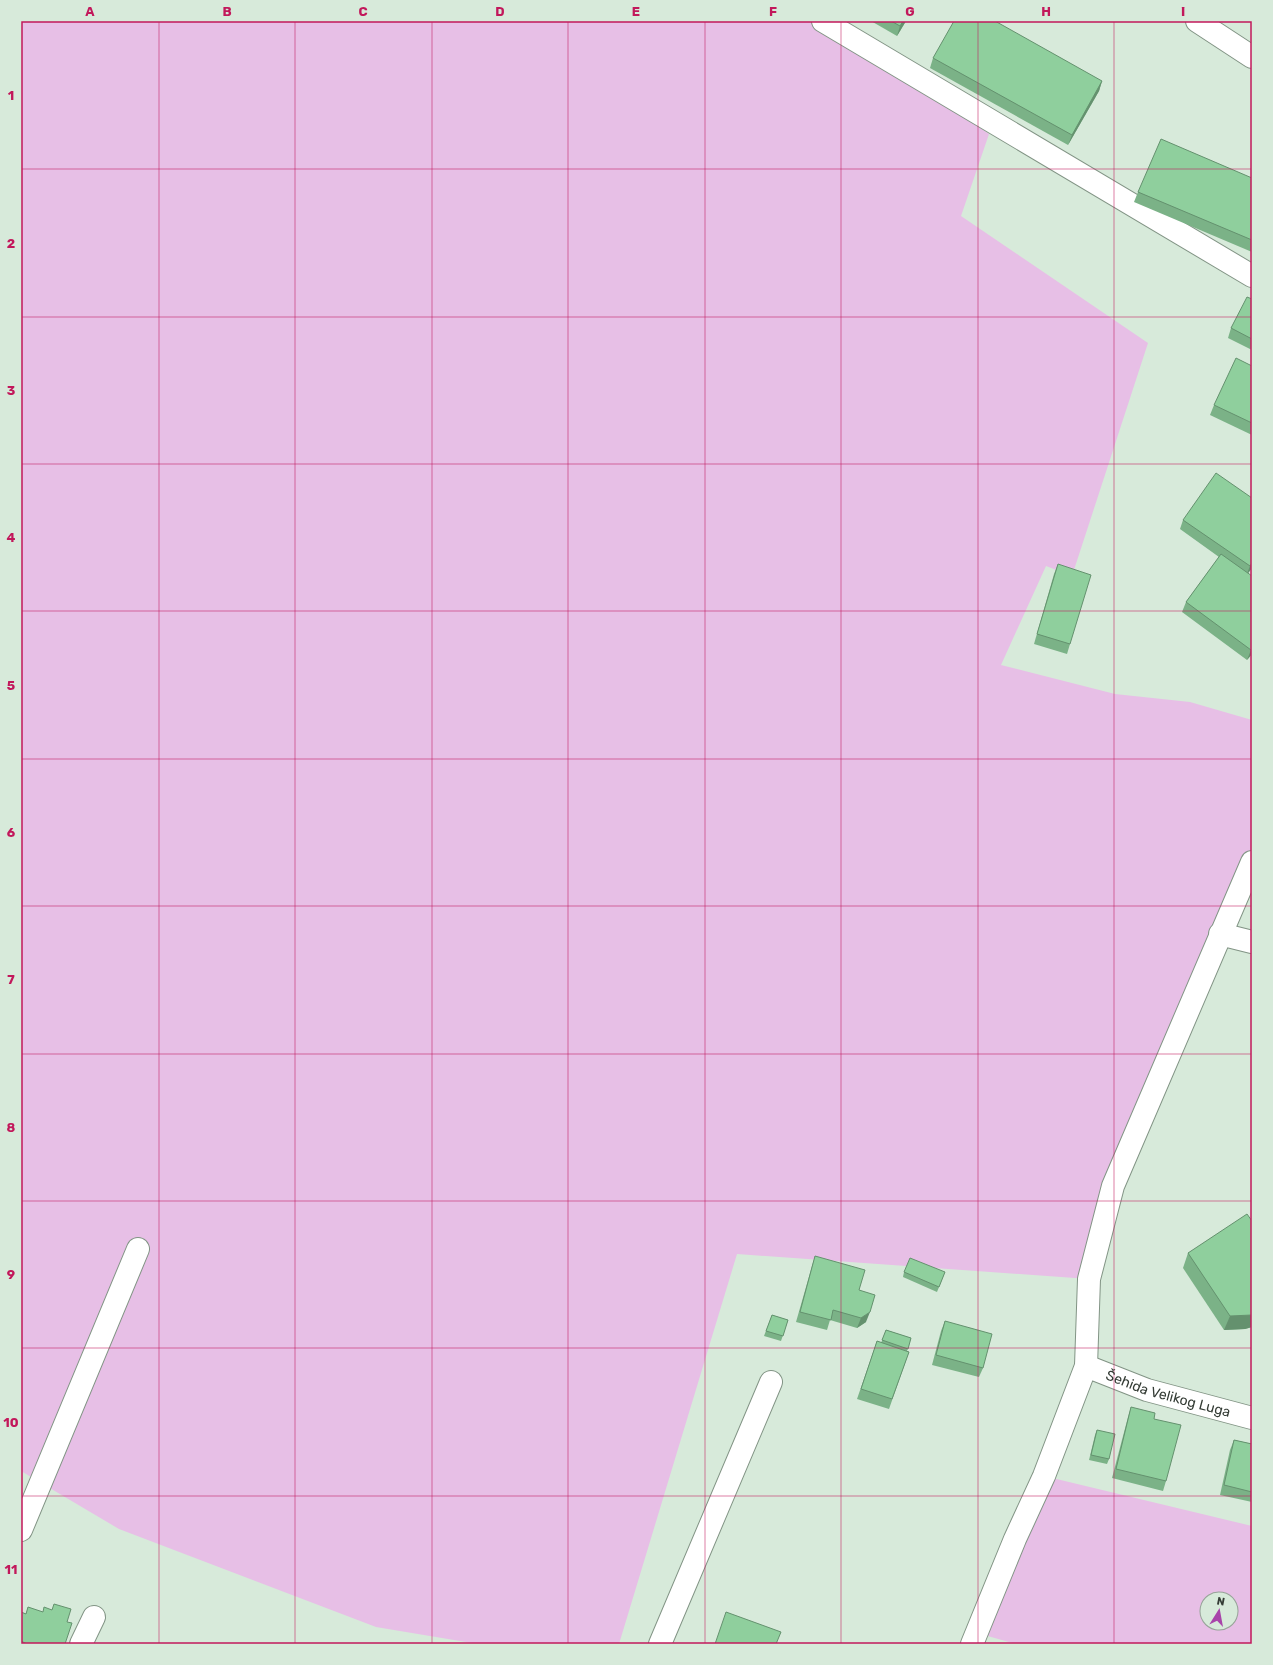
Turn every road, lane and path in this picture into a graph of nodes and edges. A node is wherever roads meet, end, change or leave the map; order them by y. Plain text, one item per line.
1 (823, 21) edge
2 (1197, 21) edge
3 (1252, 57) edge
4 (1252, 276) edge
5 (1252, 862) edge
6 (1220, 934) junction
7 (1252, 942) edge
8 (138, 1249) dead end
9 (1086, 1366) junction
10 (772, 1382) dead end
11 (1252, 1418) edge
12 (21, 1530) edge
13 (94, 1617) dead end
14 (81, 1644) edge
15 (660, 1644) edge
16 (972, 1644) edge

1 - 4 street
2 - 3 street
5 - 6 street
6 - 7 street
6 - 9 street
8 - 12 street
9 - 11 street, Šehida Velikog Luga
9 - 16 street
10 - 15 street
13 - 14 street

